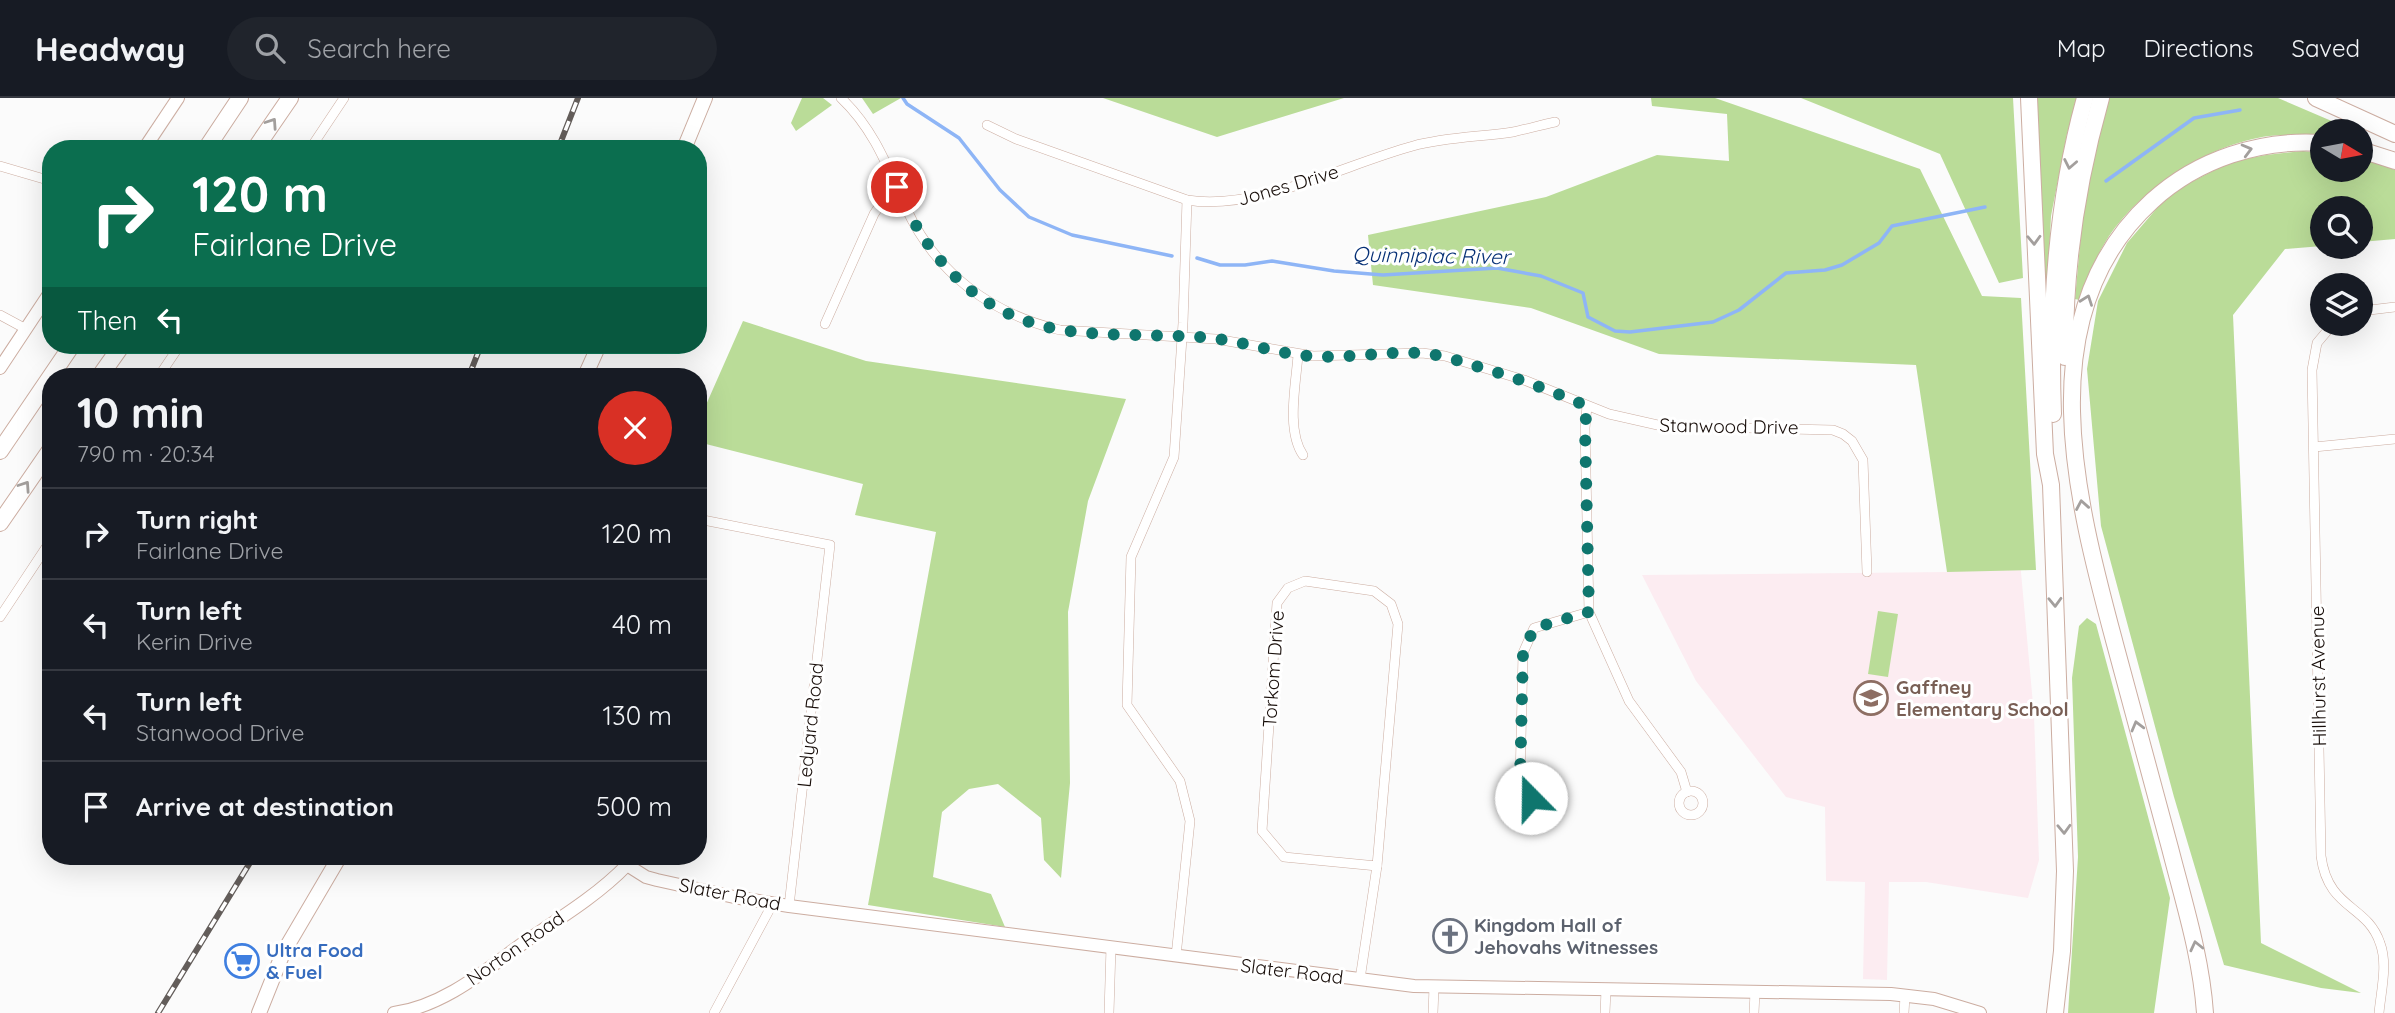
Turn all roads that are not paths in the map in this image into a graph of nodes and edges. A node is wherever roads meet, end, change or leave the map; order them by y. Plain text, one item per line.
1 (178, 98) edge
2 (240, 98) edge
3 (290, 98) edge
4 (344, 98) edge
5 (705, 98) edge
6 (841, 98) edge
7 (2029, 98) edge
8 (2085, 98) edge
9 (2101, 98) edge
10 (2316, 98) edge
11 (1555, 122) dead end
12 (987, 125) dead end
13 (2395, 134) edge
14 (150, 140) edge
15 (212, 140) edge
16 (261, 140) edge
17 (316, 140) edge
18 (688, 140) edge
19 (2310, 143) edge
20 (2373, 154) edge
21 (2395, 161) edge
22 (0, 166) edge
23 (42, 178) edge
24 (897, 187) junction
25 (1187, 200) junction
26 (42, 305) edge
27 (2395, 307) edge
28 (2373, 310) edge
29 (0, 315) edge
30 (825, 324) dead end
31 (26, 329) junction
32 (2323, 336) edge
33 (1182, 337) junction
34 (1298, 355) junction
35 (0, 368) edge
36 (42, 389) edge
37 (1587, 406) junction
38 (2071, 415) junction
39 (2395, 439) edge
40 (2314, 447) junction
41 (0, 451) edge
42 (1303, 455) dead end
43 (42, 462) edge
44 (2051, 485) junction
45 (707, 521) edge
46 (0, 523) edge
47 (42, 554) edge
48 (1867, 572) dead end
49 (1589, 612) junction
50 (0, 617) edge
51 (1520, 782) dead end
52 (1687, 792) dead end
53 (335, 865) edge
54 (624, 865) edge
55 (633, 865) edge
56 (1377, 866) junction
57 (773, 903) junction
58 (789, 906) junction
59 (1111, 947) junction
60 (1176, 956) junction
61 (1360, 979) junction
62 (1434, 987) junction
63 (1606, 990) junction
64 (1755, 992) junction
65 (1905, 996) junction
66 (720, 1002) junction
67 (259, 1013) edge
68 (394, 1013) edge
69 (714, 1013) edge
70 (726, 1013) edge
71 (1109, 1013) edge
72 (1433, 1013) edge
73 (1605, 1013) edge
74 (1754, 1013) edge
75 (1904, 1013) edge
76 (1980, 1013) edge
77 (2055, 1013) edge
78 (2205, 1013) edge
79 (2379, 1013) edge

1 - 14 main road
2 - 15 highway
16 -> 3 highway
4 - 17 street
5 - 18 main road
6 - 24 street, Stanwood Drive
7 -> 44 highway
8 -> 44 highway
9 - 38 highway
10 - 13 highway
11 - 25 street, Jones Drive
12 - 25 street, Jones Drive
38 -> 19 highway
20 - 21 highway
22 - 23 street
24 - 30 street
24 - 33 street, Stanwood Drive
25 - 33 street
26 - 31 main road
27 - 28 street
29 - 31 street
31 - 35 main road
32 - 40 street, Hillhurst Avenue
33 - 34 street, Stanwood Drive
33 - 60 street
34 - 37 street, Stanwood Drive
34 - 42 street
36 - 41 highway
37 - 48 street, Stanwood Drive
37 - 49 street
78 -> 38 highway
39 - 40 street
40 - 79 street, Hillhurst Avenue
46 -> 43 highway
44 -> 77 highway
45 - 58 street, Ledyard Road
47 - 50 street
49 - 51 street
49 - 52 street
53 - 67 main road
54 - 68 main road, Norton Road
55 - 57 main road, Slater Road
56 - 56 street, Torkom Drive
56 - 61 street, Torkom Drive
57 - 58 main road, Slater Road
57 - 66 street
58 - 59 main road, Slater Road
59 - 60 main road, Slater Road
59 - 71 street
60 - 61 main road, Slater Road
61 - 62 main road, Slater Road
62 - 63 main road, Slater Road
62 - 72 street
63 - 64 main road, Slater Road
63 - 73 street
64 - 65 main road, Slater Road
64 - 74 street
65 - 75 street
65 - 76 main road, Slater Road
66 - 69 street
66 - 70 street

